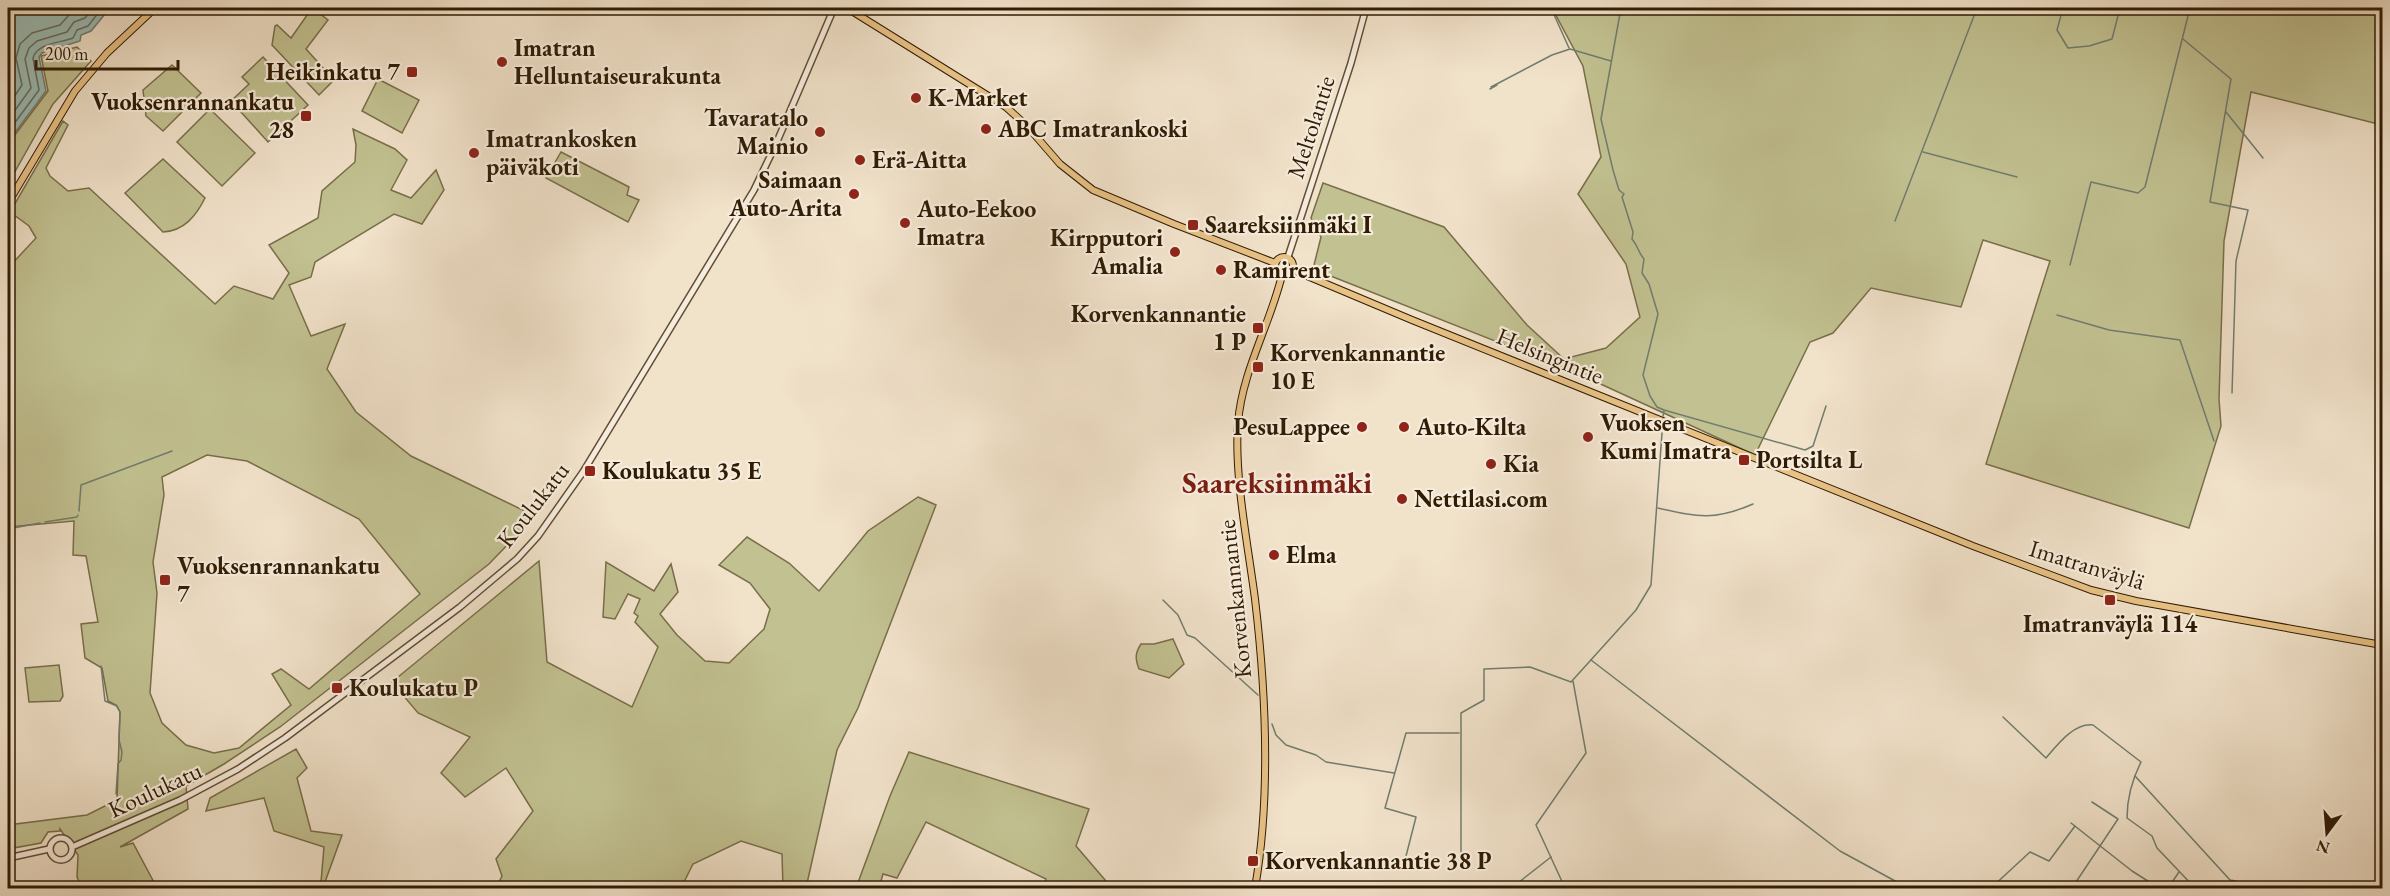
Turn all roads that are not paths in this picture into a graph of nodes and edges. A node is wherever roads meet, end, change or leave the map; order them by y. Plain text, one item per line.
1 (154, 8) edge
2 (834, 8) edge
3 (847, 8) edge
4 (1366, 8) edge
5 (8, 203) edge
6 (1288, 257) junction
7 (1275, 262) junction
8 (1293, 270) junction
9 (1282, 275) junction
10 (1794, 473) joint
11 (2382, 645) edge
12 (72, 847) junction
13 (49, 849) junction
14 (8, 858) edge
15 (1256, 888) edge

1 - 5 main road
2 - 12 street, Koulukatu
3 - 7 main road
4 - 6 street, Meltolantie
6 - 7 main road
6 - 8 main road
7 - 9 main road
8 - 9 main road
8 - 10 main road, Helsingintie
9 - 15 main road, Korvenkannantie
10 - 11 main road, Imatranväylä
12 - 13 street
12 - 13 street
13 - 14 street

